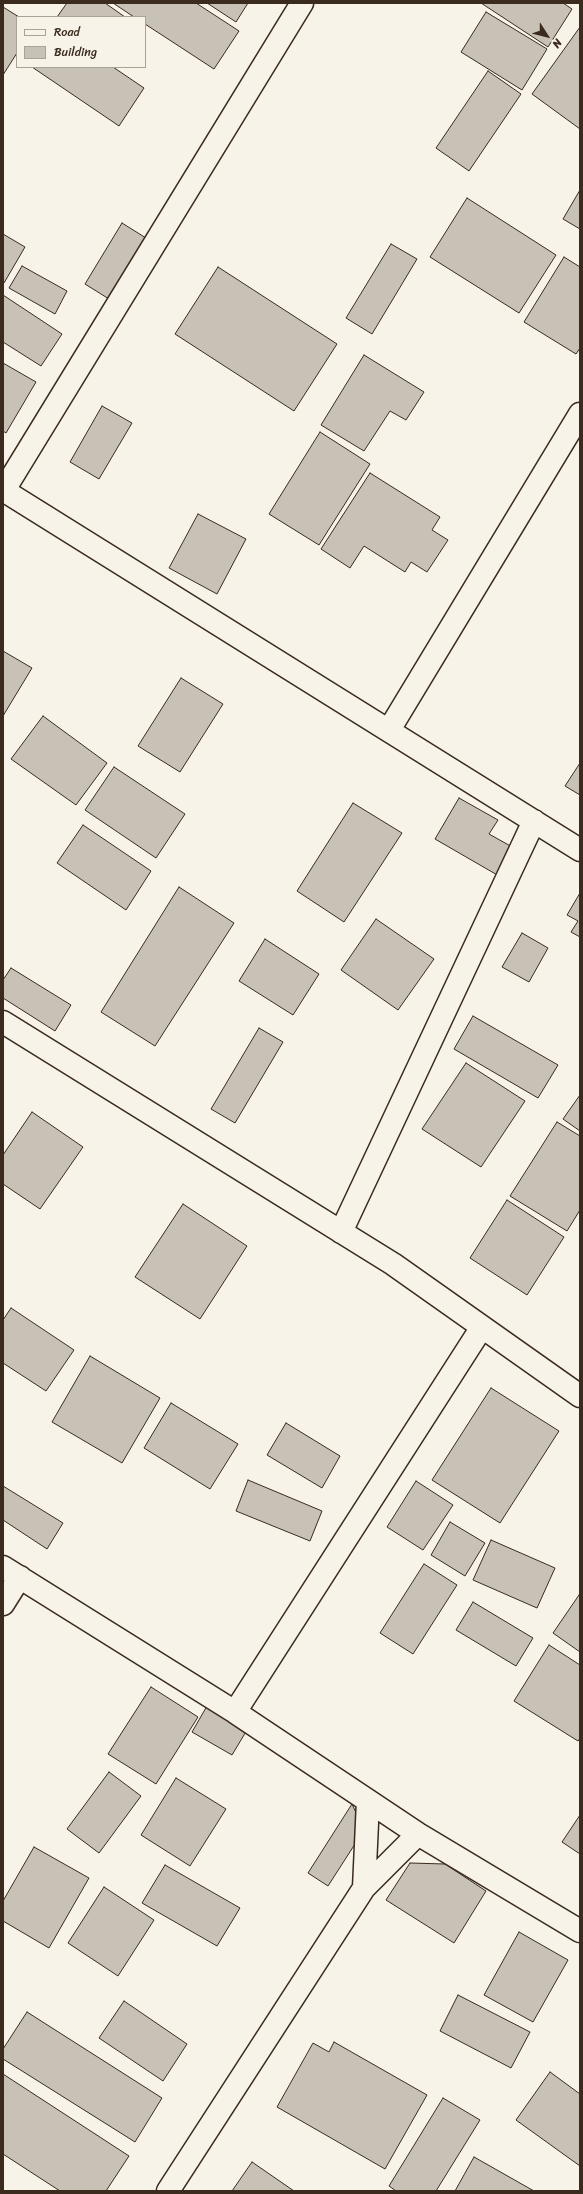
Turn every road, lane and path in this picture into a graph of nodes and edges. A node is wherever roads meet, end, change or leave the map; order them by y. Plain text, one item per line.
1 (302, 3) edge
2 (580, 414) edge
3 (3, 490) edge
4 (389, 730) junction
5 (534, 821) junction
6 (580, 850) edge
7 (3, 1022) edge
8 (341, 1232) junction
9 (482, 1327) junction
10 (580, 1396) edge
11 (11, 1572) edge
12 (3, 1604) edge
13 (235, 1712) junction
14 (368, 1801) junction
15 (418, 1834) junction
16 (364, 1888) junction
17 (580, 1931) edge
18 (168, 2191) edge

1 - 3 street
2 - 4 street
3 - 4 street
4 - 5 street
5 - 6 street
5 - 8 street
7 - 8 street
8 - 9 street
9 - 10 street
9 - 13 street
11 - 12 street
11 - 13 street
13 - 14 street
14 - 15 street
14 - 16 street
15 - 16 street
15 - 17 street
16 - 18 street

